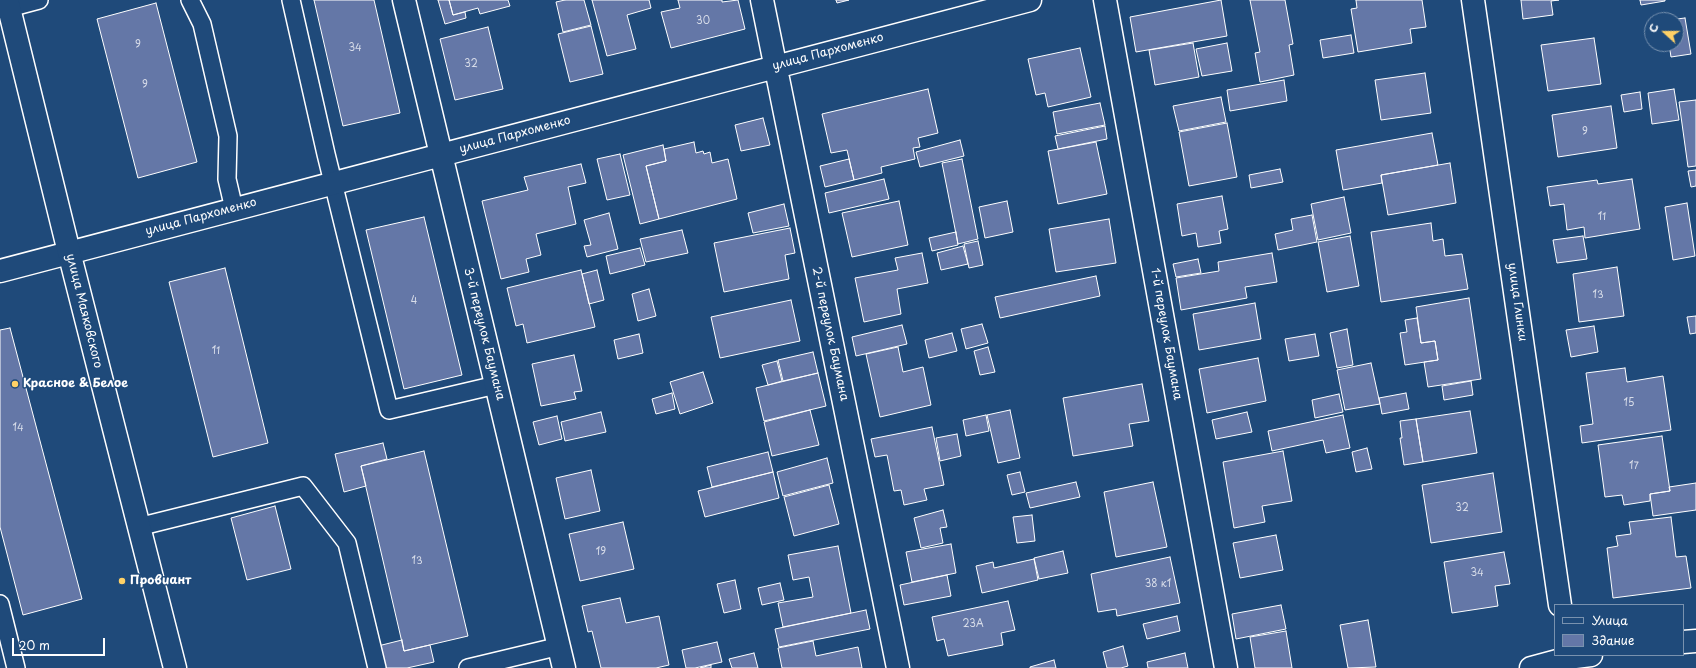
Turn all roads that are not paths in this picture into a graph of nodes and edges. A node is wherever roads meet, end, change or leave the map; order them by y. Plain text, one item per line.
1 (40, 0) edge
2 (190, 0) edge
3 (291, 0) edge
4 (404, 0) edge
5 (762, 0) edge
6 (1030, 0) edge
7 (1105, 0) edge
8 (1473, 0) edge
9 (8, 4) edge
10 (775, 66) junction
11 (440, 154) junction
12 (333, 182) junction
13 (234, 209) junction
14 (69, 252) junction
15 (0, 271) edge
16 (496, 385) junction
17 (138, 527) junction
18 (0, 604) edge
19 (1560, 604) edge
20 (1696, 640) edge
21 (1684, 642) edge
22 (560, 646) junction
23 (1586, 656) edge
24 (1568, 660) edge
25 (16, 668) edge
26 (175, 668) edge
27 (376, 668) edge
28 (468, 668) edge
29 (564, 668) edge
30 (898, 668) edge
31 (1226, 668) edge
32 (1531, 668) edge

1 - 9 lane
2 - 13 lane
3 - 12 lane
4 - 11 street, 3-й переулок Баумана
5 - 10 street, 2-й переулок Баумана
6 - 10 street, улица Пархоменко
7 - 31 street, 1-й переулок Баумана
8 - 19 street, улица Глинки
9 - 14 street, улица Маяковского
10 - 11 street, улица Пархоменко
10 - 30 street, 2-й переулок Баумана
11 - 12 street, улица Пархоменко
11 - 16 street, 3-й переулок Баумана
12 - 13 street, улица Пархоменко
12 - 16 lane
13 - 14 street, улица Пархоменко
14 - 15 street, улица Пархоменко
14 - 17 street, улица Маяковского
16 - 22 street, 3-й переулок Баумана
17 - 26 street, улица Маяковского
17 - 27 lane
18 - 25 lane
20 - 21 street
22 - 28 lane
22 - 29 street, 3-й переулок Баумана
23 - 24 street
24 - 32 street

